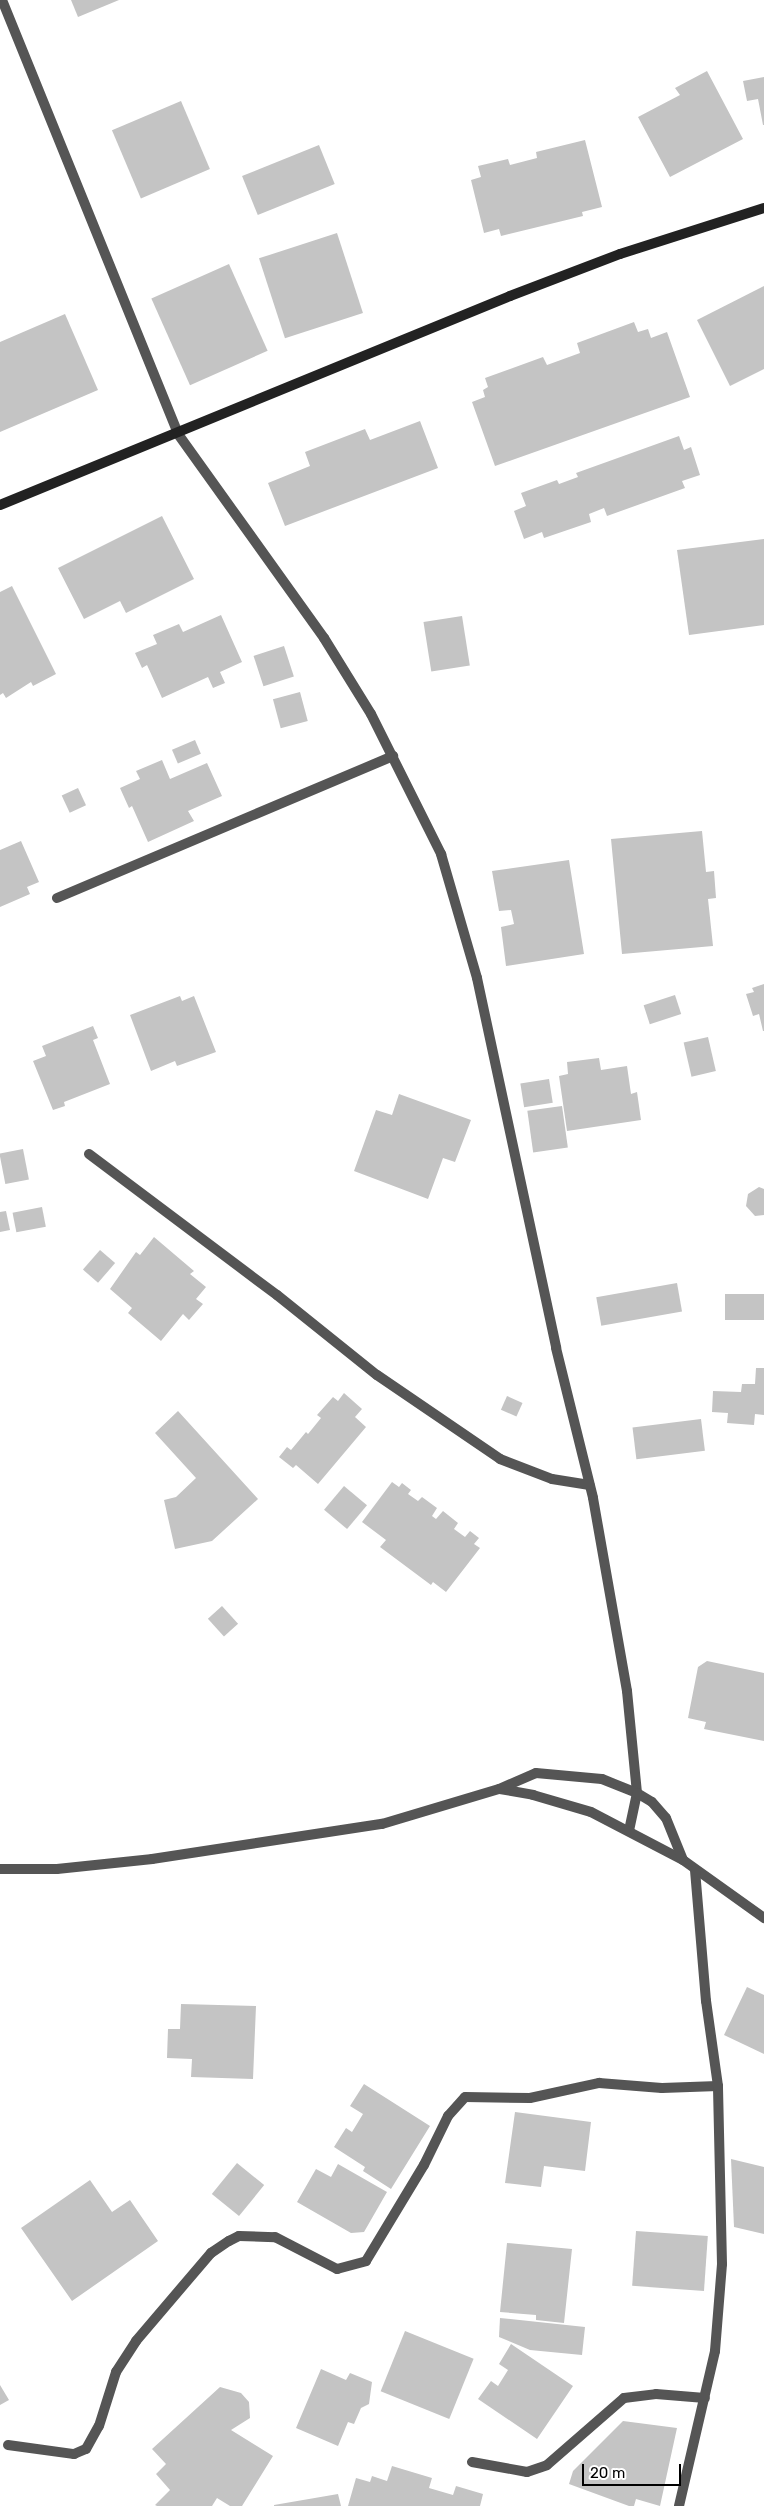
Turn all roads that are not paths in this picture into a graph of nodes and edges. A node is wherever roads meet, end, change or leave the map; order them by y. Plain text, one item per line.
1 (2, 0) edge
2 (764, 208) edge
3 (178, 434) junction
4 (0, 505) edge
5 (393, 756) junction
6 (57, 898) dead end
7 (89, 1154) dead end
8 (590, 1485) junction
9 (498, 1789) junction
10 (637, 1793) junction
11 (629, 1831) junction
12 (683, 1860) junction
13 (0, 1869) edge
14 (695, 1870) junction
15 (764, 1918) edge
16 (718, 2086) junction
17 (705, 2398) junction
18 (8, 2445) dead end
19 (472, 2462) dead end
20 (679, 2506) edge

1 - 3 street
2 - 3 main road
3 - 4 main road
3 - 5 street
5 - 6 street
5 - 8 street
7 - 8 street
8 - 10 street
9 - 10 street
9 - 11 street
9 - 13 street
10 - 11 street
10 - 12 street
11 - 12 street
12 - 14 street
14 - 15 street
14 - 16 street
16 - 17 street
16 - 18 street
17 - 19 street
17 - 20 street

